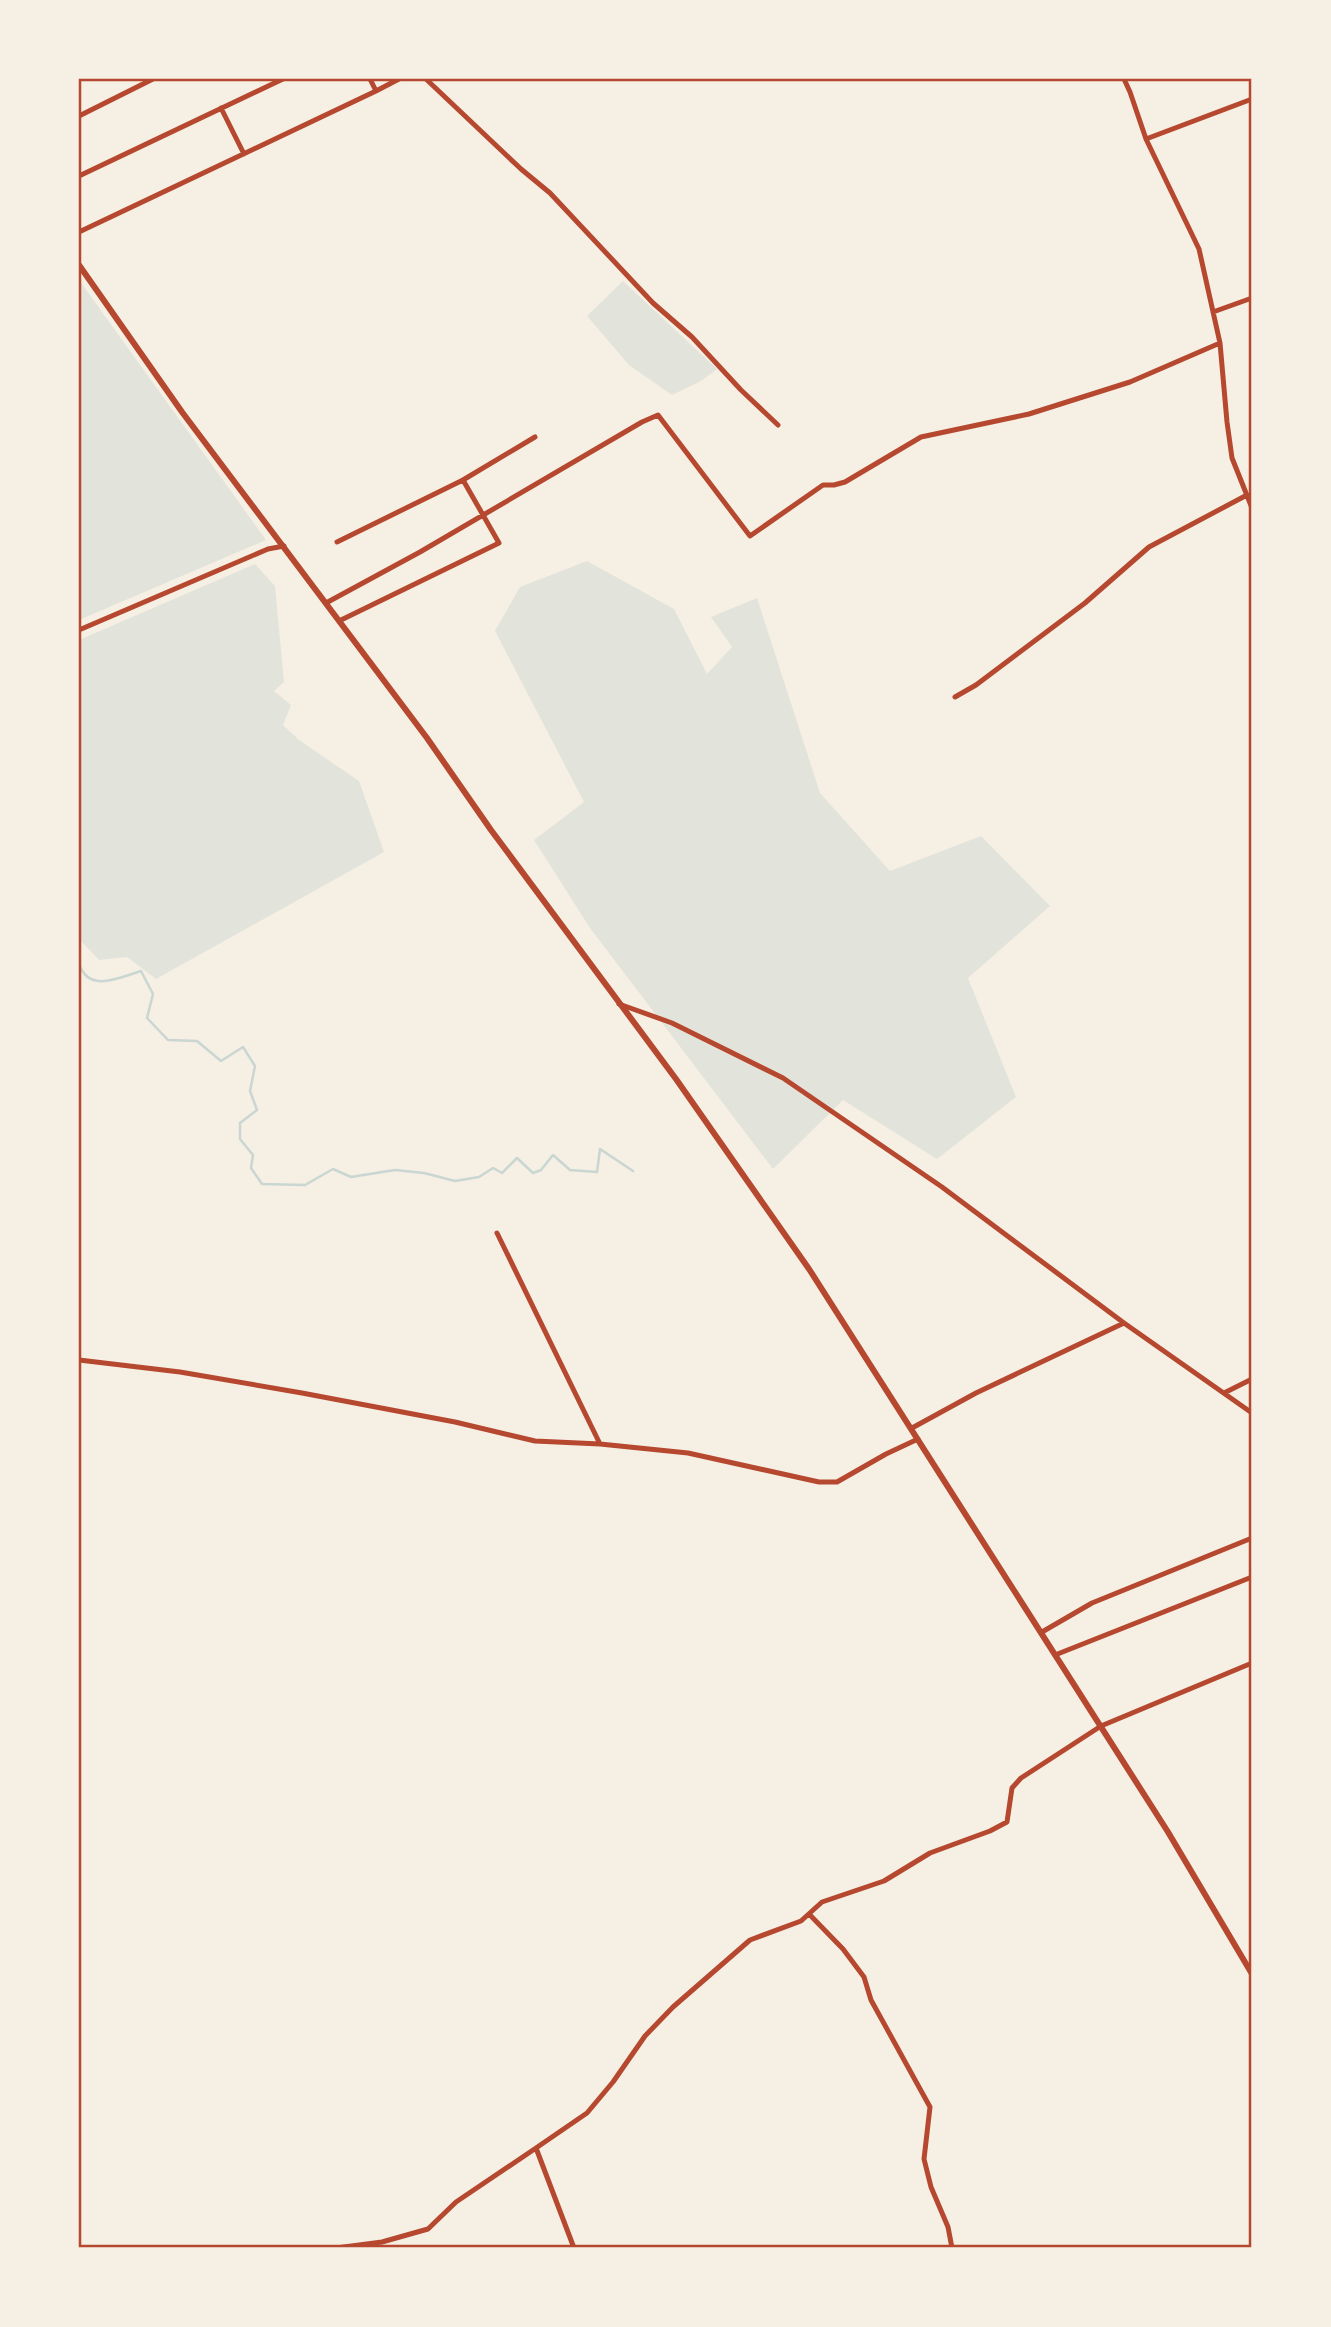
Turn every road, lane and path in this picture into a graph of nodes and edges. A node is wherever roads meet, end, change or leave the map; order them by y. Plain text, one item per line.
1 (153, 79) edge
2 (283, 79) edge
3 (370, 79) edge
4 (399, 79) edge
5 (426, 79) edge
6 (1124, 79) edge
7 (376, 90) junction
8 (1252, 100) edge
9 (222, 108) junction
10 (79, 116) edge
11 (1146, 139) junction
12 (244, 154) junction
13 (79, 176) edge
14 (79, 232) edge
15 (79, 265) edge
16 (1252, 298) edge
17 (1213, 312) junction
18 (1220, 343) junction
19 (778, 425) dead end
20 (535, 437) dead end
21 (463, 480) junction
22 (1247, 495) junction
23 (1252, 508) edge
24 (484, 515) junction
25 (337, 542) dead end
26 (284, 546) junction
27 (326, 603) junction
28 (340, 621) junction
29 (79, 630) edge
30 (955, 697) dead end
31 (619, 1004) junction
32 (497, 1233) dead end
33 (1124, 1323) junction
34 (79, 1360) edge
35 (1252, 1379) edge
36 (1224, 1393) junction
37 (1252, 1413) edge
38 (912, 1428) junction
39 (918, 1438) junction
40 (600, 1444) junction
41 (1252, 1538) edge
42 (1252, 1577) edge
43 (1042, 1632) junction
44 (1055, 1655) junction
45 (1252, 1663) edge
46 (1101, 1726) junction
47 (809, 1914) junction
48 (1252, 1974) edge
49 (536, 2148) junction
50 (336, 2248) edge
51 (574, 2248) edge
52 (952, 2248) edge

1 - 10 street
2 - 9 street
3 - 7 street
4 - 7 street
5 - 19 street
6 - 11 street
7 - 12 street
8 - 11 street
9 - 12 street
9 - 13 street
11 - 17 street
12 - 14 street
15 - 26 street
16 - 17 street
17 - 18 street
18 - 22 street
18 - 24 street
20 - 21 street
21 - 24 street
21 - 25 street
22 - 23 street
22 - 30 street
24 - 27 street
24 - 28 street
26 - 27 street
26 - 29 street
27 - 28 street
28 - 31 street
31 - 33 street
31 - 38 street
32 - 40 street
33 - 36 street
33 - 38 street
34 - 40 street
35 - 36 street
36 - 37 street
38 - 39 street
39 - 40 street
39 - 43 street
41 - 43 street
42 - 44 street
43 - 44 street
44 - 46 street
45 - 46 street
46 - 47 street
46 - 48 street
47 - 49 street
47 - 52 street
49 - 50 street
49 - 51 street

